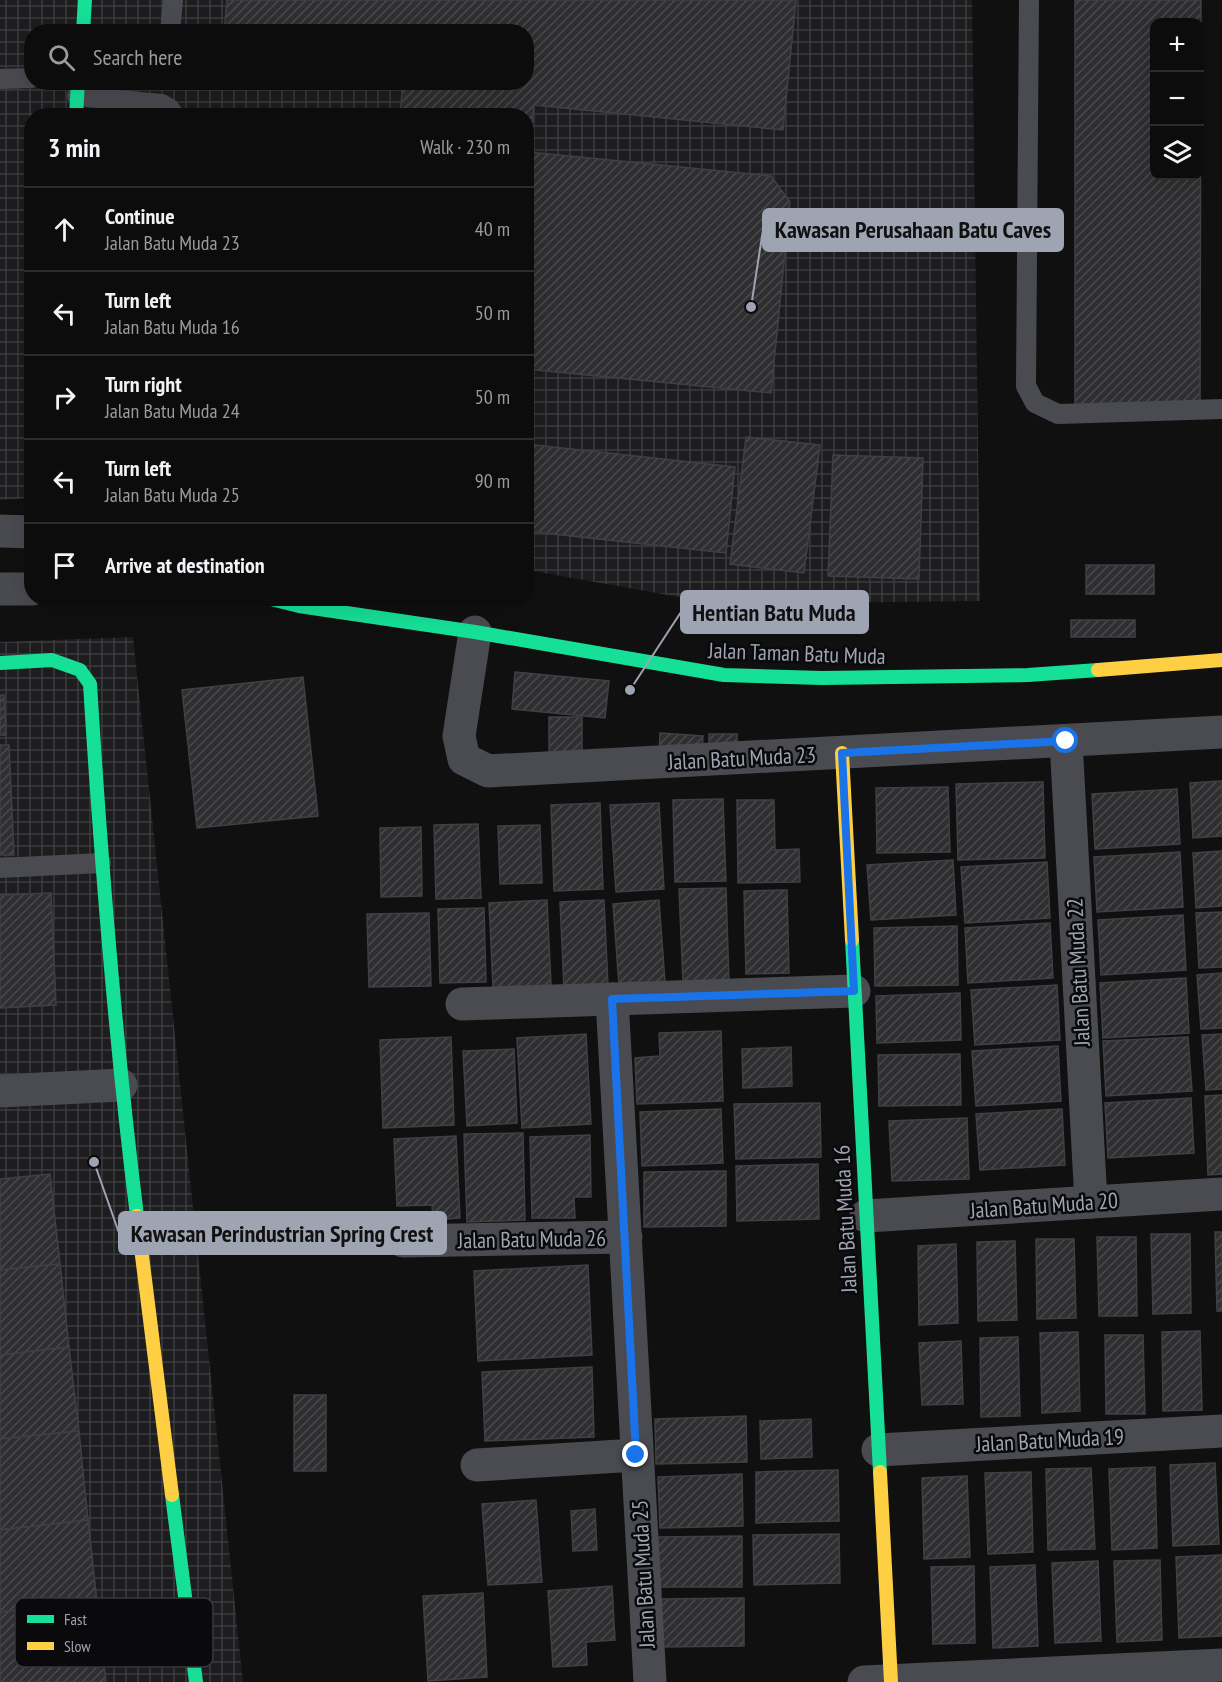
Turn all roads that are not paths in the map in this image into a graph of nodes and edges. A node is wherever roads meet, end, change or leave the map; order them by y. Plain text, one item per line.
1 (86, 0) edge
2 (172, 0) edge
3 (1029, 0) edge
4 (84, 24) edge
5 (170, 24) edge
6 (24, 78) edge
7 (0, 79) edge
8 (77, 98) edge
9 (168, 108) edge
10 (1222, 409) edge
11 (0, 531) edge
12 (24, 532) edge
13 (0, 589) edge
14 (24, 589) edge
15 (299, 606) edge
16 (475, 632) junction
17 (1222, 660) edge
18 (0, 663) edge
19 (1222, 732) edge
20 (1066, 741) junction
21 (842, 753) junction
22 (101, 863) junction
23 (0, 868) edge
24 (854, 991) junction
25 (612, 999) junction
26 (462, 1004) dead end
27 (121, 1085) junction
28 (0, 1091) edge
29 (1222, 1194) edge
30 (1091, 1202) junction
31 (866, 1216) junction
32 (626, 1237) junction
33 (403, 1241) dead end
34 (1222, 1431) edge
35 (878, 1450) junction
36 (636, 1455) junction
37 (477, 1465) dead end
38 (185, 1598) edge
39 (1222, 1665) edge
40 (194, 1667) edge
41 (1123, 1676) edge
42 (196, 1682) edge
43 (650, 1682) edge
44 (882, 1682) edge

1 - 4 street
2 - 5 lane
3 - 10 lane
6 - 7 lane
8 - 9 lane
11 - 12 street
13 - 14 street
15 - 16 street, Jalan Taman Batu Muda
16 - 17 street, Jalan Taman Batu Muda
16 - 21 street, Jalan Batu Muda 23
18 - 22 street
19 - 20 street, Jalan Batu Muda 23
20 - 21 street, Jalan Batu Muda 23
20 - 30 street, Jalan Batu Muda 22
21 - 24 street, Jalan Batu Muda 16
22 - 23 lane
22 - 27 street
24 - 25 street
24 - 31 street, Jalan Batu Muda 16
25 - 26 street
25 - 32 street, Jalan Batu Muda 25
27 - 28 street
27 - 38 street
29 - 30 street, Jalan Batu Muda 20
30 - 31 street, Jalan Batu Muda 20
31 - 35 street, Jalan Batu Muda 16
32 - 33 street, Jalan Batu Muda 26
32 - 36 street, Jalan Batu Muda 25
34 - 35 street, Jalan Batu Muda 19
35 - 44 street, Jalan Batu Muda 16
36 - 37 street
36 - 43 street, Jalan Batu Muda 25
39 - 41 street
40 - 42 street
41 - 44 street

